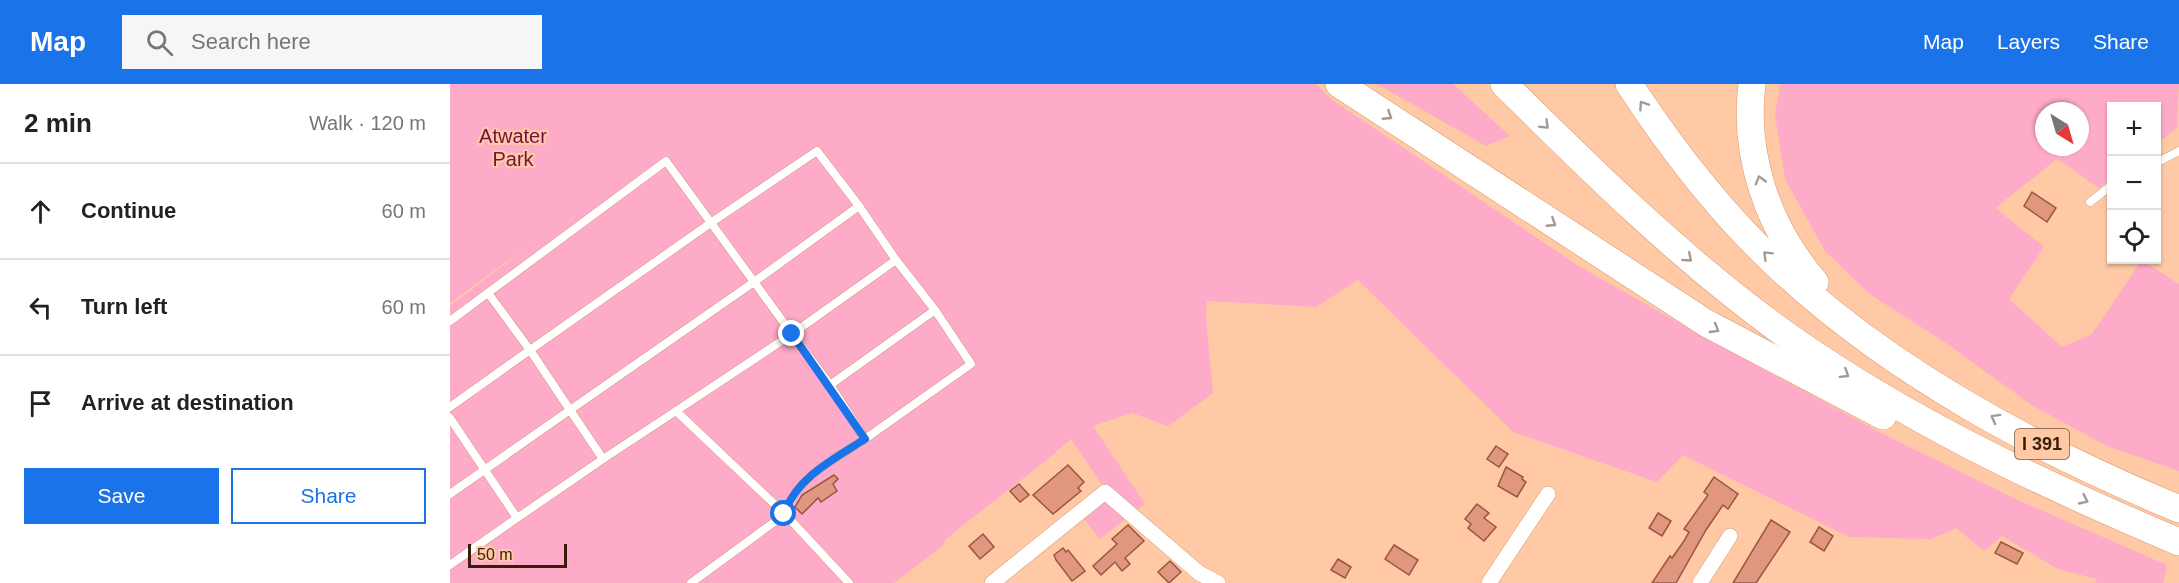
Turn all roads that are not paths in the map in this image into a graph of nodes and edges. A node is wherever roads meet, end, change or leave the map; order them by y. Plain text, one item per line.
1 (1340, 84) edge
2 (1504, 84) edge
3 (1629, 84) edge
4 (1752, 84) edge
5 (2179, 151) edge
6 (2161, 161) edge
7 (2107, 189) edge
8 (2090, 202) dead end
9 (859, 206) junction
10 (712, 222) junction
11 (896, 260) junction
12 (754, 282) junction
13 (488, 293) junction
14 (935, 310) junction
15 (450, 321) edge
16 (792, 334) junction
17 (530, 350) junction
18 (1911, 370) junction
19 (830, 385) junction
20 (450, 407) edge
21 (570, 410) junction
22 (676, 411) junction
23 (450, 418) edge
24 (865, 439) junction
25 (2031, 439) junction
26 (603, 459) junction
27 (485, 468) junction
28 (2031, 475) junction
29 (2179, 490) edge
30 (450, 494) edge
31 (1548, 494) dead end
32 (2179, 509) edge
33 (784, 514) junction
34 (517, 518) junction
35 (1730, 536) dead end
36 (2179, 542) edge
37 (450, 565) edge
38 (1194, 578) edge
39 (691, 583) edge
40 (849, 583) edge
41 (992, 583) edge
42 (1218, 583) edge
43 (1490, 583) edge
44 (1700, 583) edge

1 -> 28 highway
2 -> 28 highway
18 -> 3 highway
18 -> 4 highway
5 - 6 lane
7 - 8 lane
9 - 10 lane
9 - 11 lane
9 - 12 lane
10 - 12 lane
10 - 13 lane
10 - 17 lane
11 - 14 lane
11 - 16 lane
12 - 16 lane
12 - 21 lane
13 - 15 lane
13 - 17 lane
14 - 19 lane
14 - 24 lane
16 - 19 lane
16 - 22 lane
17 - 20 lane
17 - 21 lane
25 -> 18 highway, I 391
19 - 24 lane
21 - 26 lane
21 - 27 lane
22 - 26 lane
22 - 33 lane
23 - 27 lane
24 - 33 lane
25 - 29 highway
25 - 32 highway, I 391
26 - 34 lane
27 - 30 lane
27 - 34 lane
28 -> 36 highway, I 391
31 - 43 street
33 - 39 lane
33 - 40 lane
34 - 37 lane
35 - 44 street
38 - 41 street
38 - 42 street

